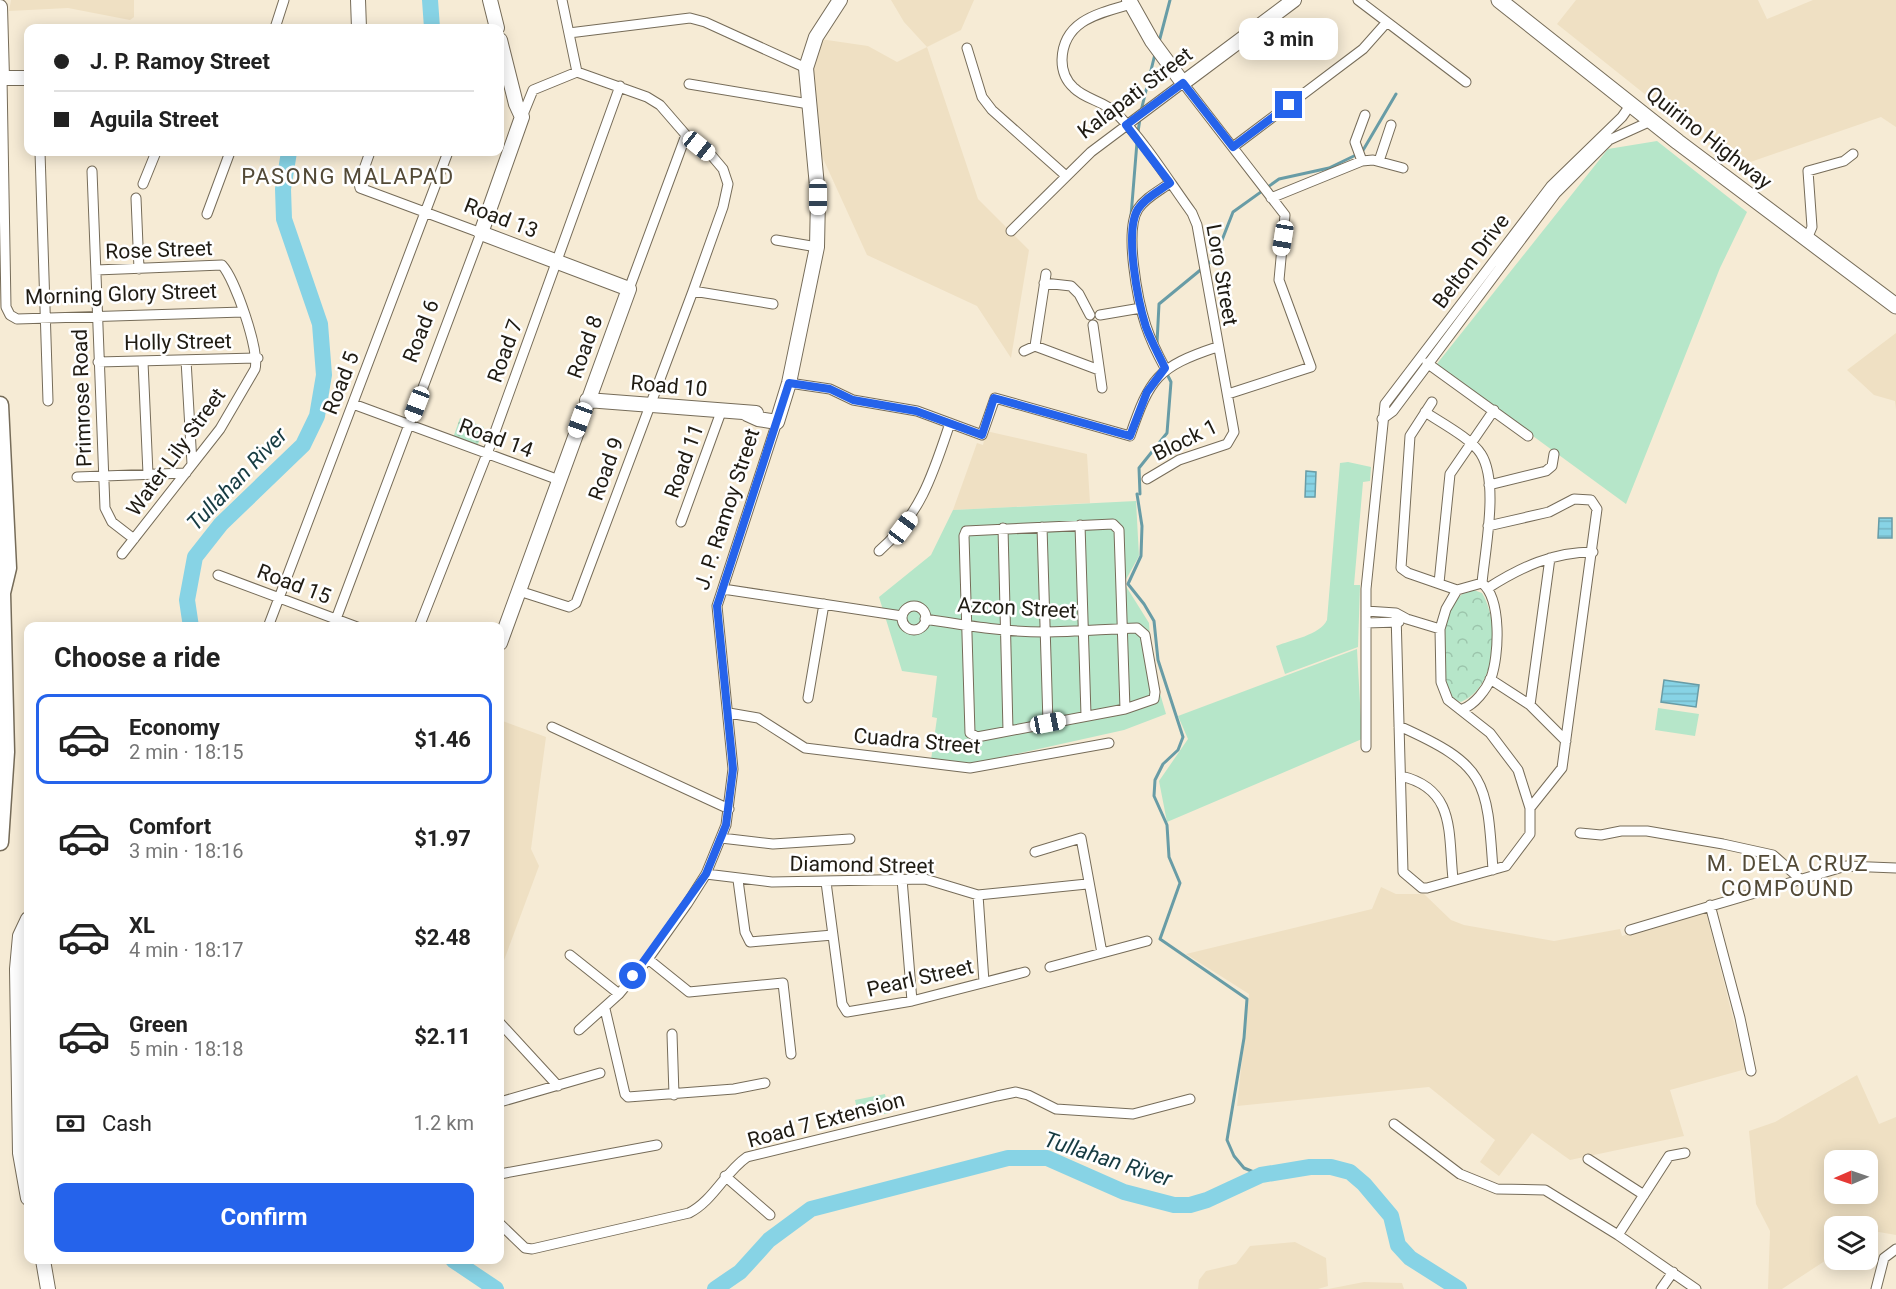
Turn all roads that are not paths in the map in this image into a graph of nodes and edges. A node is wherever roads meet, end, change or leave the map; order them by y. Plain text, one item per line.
1 (284, 0) edge
2 (358, 0) edge
3 (490, 0) edge
4 (562, 0) edge
5 (840, 0) edge
6 (1294, 0) edge
7 (1358, 0) edge
8 (1499, 0) edge
9 (1130, 2) edge
10 (0, 7) edge
11 (1388, 22) junction
12 (276, 24) edge
13 (359, 24) edge
14 (496, 24) edge
15 (569, 33) junction
16 (967, 48) dead end
17 (504, 56) edge
18 (806, 68) junction
19 (577, 72) junction
20 (2, 78) junction
21 (24, 78) edge
22 (1466, 82) dead end
23 (1183, 83) junction
24 (689, 84) dead end
25 (620, 86) junction
26 (809, 104) junction
27 (1631, 104) junction
28 (1365, 115) dead end
29 (522, 117) junction
30 (1651, 121) junction
31 (1617, 122) junction
32 (1126, 125) junction
33 (1391, 125) dead end
34 (1626, 133) junction
35 (686, 135) junction
36 (1606, 137) junction
37 (1233, 147) junction
38 (1852, 154) dead end
39 (40, 156) edge
40 (154, 156) edge
41 (229, 156) edge
42 (369, 156) edge
43 (446, 156) edge
44 (1362, 161) junction
45 (1379, 161) junction
46 (1403, 168) dead end
47 (92, 171) dead end
48 (1065, 175) junction
49 (1170, 183) junction
50 (143, 184) dead end
51 (1268, 196) junction
52 (136, 198) dead end
53 (1538, 211) junction
54 (425, 212) junction
55 (207, 214) dead end
56 (1011, 231) dead end
57 (481, 233) junction
58 (1807, 239) junction
59 (776, 240) dead end
60 (817, 247) junction
61 (557, 261) junction
62 (139, 269) junction
63 (96, 270) junction
64 (629, 289) junction
65 (693, 291) junction
66 (773, 304) dead end
67 (1896, 306) edge
68 (1141, 310) junction
69 (243, 312) junction
70 (97, 316) junction
71 (45, 318) junction
72 (1096, 319) junction
73 (1035, 346) junction
74 (1217, 347) junction
75 (1024, 351) dead end
76 (258, 358) junction
77 (186, 360) junction
78 (98, 362) junction
79 (143, 362) junction
80 (1427, 363) junction
81 (1165, 368) junction
82 (1100, 370) junction
83 (789, 383) junction
84 (1102, 387) dead end
85 (1228, 394) junction
86 (48, 400) dead end
87 (587, 400) junction
88 (1432, 402) dead end
89 (353, 404) junction
90 (0, 405) edge
91 (650, 406) junction
92 (1494, 410) junction
93 (721, 412) junction
94 (1425, 412) junction
95 (778, 418) junction
96 (1382, 419) junction
97 (950, 423) junction
98 (408, 425) junction
99 (1528, 436) dead end
100 (1470, 444) junction
101 (487, 454) junction
102 (1554, 454) dead end
103 (192, 464) junction
104 (186, 473) junction
105 (148, 474) junction
106 (102, 476) junction
107 (77, 477) dead end
108 (1147, 479) dead end
109 (559, 480) junction
110 (1490, 485) junction
111 (681, 522) dead end
112 (1080, 525) junction
113 (1488, 526) junction
114 (1041, 527) junction
115 (1003, 528) junction
116 (134, 540) junction
117 (879, 551) dead end
118 (1593, 552) junction
119 (122, 554) dead end
120 (1550, 558) junction
121 (218, 575) dead end
122 (1439, 583) junction
123 (1485, 586) junction
124 (723, 589) junction
125 (1457, 590) junction
126 (519, 591) junction
127 (279, 598) junction
128 (824, 604) junction
129 (1366, 611) junction
130 (1396, 612) junction
131 (902, 616) junction
132 (1407, 619) junction
133 (925, 620) junction
134 (270, 622) edge
135 (333, 622) edge
136 (335, 622) edge
137 (421, 622) edge
138 (1366, 623) junction
139 (1395, 624) junction
140 (967, 626) junction
141 (1122, 628) junction
142 (1440, 629) junction
143 (1005, 630) junction
144 (1084, 630) junction
145 (504, 632) edge
146 (1044, 632) junction
147 (1491, 679) junction
148 (808, 698) dead end
149 (1530, 705) junction
150 (1125, 709) junction
151 (1463, 709) junction
152 (729, 713) junction
153 (1086, 715) junction
154 (1048, 723) junction
155 (1399, 726) junction
156 (552, 727) dead end
157 (1008, 730) junction
158 (1566, 741) junction
159 (1109, 743) dead end
160 (1366, 747) dead end
161 (1401, 776) junction
162 (1530, 808) junction
163 (729, 809) junction
164 (1580, 833) dead end
165 (721, 838) junction
166 (850, 839) dead end
167 (0, 842) edge
168 (1035, 852) dead end
169 (1896, 868) edge
170 (1493, 870) junction
171 (706, 874) junction
172 (1799, 878) junction
173 (902, 879) junction
174 (1453, 879) junction
175 (738, 880) junction
176 (826, 882) junction
177 (1088, 884) junction
178 (978, 895) junction
179 (1710, 905) junction
180 (1630, 930) dead end
181 (833, 934) junction
182 (24, 936) edge
183 (1147, 941) dead end
184 (1101, 953) junction
185 (570, 955) dead end
186 (648, 959) junction
187 (1050, 967) dead end
188 (23, 971) edge
189 (1025, 972) dead end
190 (984, 982) junction
191 (619, 994) junction
192 (912, 1001) junction
193 (605, 1009) junction
194 (504, 1027) edge
195 (579, 1030) dead end
196 (672, 1034) dead end
197 (791, 1054) dead end
198 (24, 1066) edge
199 (1751, 1071) dead end
200 (600, 1073) dead end
201 (765, 1083) dead end
202 (558, 1086) junction
203 (674, 1095) junction
204 (1190, 1099) dead end
205 (504, 1101) edge
206 (1394, 1125) dead end
207 (657, 1145) dead end
208 (1684, 1153) dead end
209 (1588, 1159) dead end
210 (504, 1173) edge
211 (24, 1176) edge
212 (725, 1176) junction
213 (1644, 1195) junction
214 (770, 1215) dead end
215 (504, 1228) edge
216 (1618, 1235) junction
217 (1896, 1249) edge
218 (44, 1264) edge
219 (1673, 1272) junction
220 (48, 1289) edge
221 (1661, 1289) edge
222 (1696, 1289) edge
223 (1876, 1289) edge

1 - 12 street
2 - 13 street
3 - 14 street
4 - 15 street
5 - 18 street, J. P. Ramoy Street
6 - 23 street, Kalapati Street
7 - 11 street
8 - 27 main road, Quirino Highway
9 - 23 street
9 - 32 street, Loro Street
10 - 20 street
11 - 22 street
11 - 37 street
15 - 18 street
15 - 19 street
16 - 48 street
17 - 29 street
18 - 26 street, J. P. Ramoy Street
19 - 25 street, Road 9
19 - 29 street
20 - 21 street
20 - 71 street, Morning Glory Street
23 - 32 street, Kalapati Street
23 - 37 street
24 - 26 street
25 - 35 street, Road 9
25 - 61 street, Road 7
26 - 60 street, J. P. Ramoy Street
27 - 30 main road, Quirino Highway
27 - 31 street, Belton Drive
28 - 44 street
29 - 57 street, Road 6
30 - 34 street, Belton Drive
30 - 58 main road, Quirino Highway
31 - 34 street
31 - 36 street, Belton Drive
32 - 48 street, Kalapati Street
32 - 49 street, Loro Street
33 - 45 street
34 - 36 street, Belton Drive
35 - 64 street, Road 8
35 - 65 street, Road 9
36 - 53 street, Belton Drive
37 - 51 street
38 - 58 street
39 - 71 street
40 - 50 street
41 - 55 street
42 - 54 street, Road 13
43 - 54 street, Road 5
44 - 45 street
44 - 51 street
45 - 46 street
47 - 63 street, Primrose Road
48 - 56 street, Kalapati Street
49 - 68 street
49 - 74 street, Loro Street
51 - 85 street
52 - 62 street
53 - 80 street, Belton Drive
53 - 96 street, Belton Drive
54 - 57 street, Road 13
54 - 89 street, Road 5
57 - 61 street, Road 13
57 - 98 street, Road 6
58 - 67 main road, Quirino Highway
59 - 60 street
60 - 83 street, J. P. Ramoy Street
61 - 64 street, Road 13
61 - 101 street, Road 7
62 - 63 street, Rose Street
62 - 69 street, Rose Street
63 - 70 street, Primrose Road
64 - 87 street, Road 8
65 - 66 street
65 - 91 street, Road 9
68 - 72 street
68 - 81 street
69 - 70 street, Morning Glory Street
69 - 76 street
70 - 71 street, Morning Glory Street
70 - 78 street, Primrose Road
71 - 86 street
72 - 73 street
72 - 82 street
73 - 75 street
73 - 82 street
74 - 81 street
74 - 85 street, Loro Street
76 - 77 street, Holly Street
76 - 103 street, Water Lily Street
77 - 79 street, Holly Street
77 - 103 street
78 - 79 street, Holly Street
78 - 106 street, Primrose Road
79 - 105 street
80 - 92 street
80 - 96 street, Belton Drive
81 - 97 street
82 - 84 street
83 - 95 street, J. P. Ramoy Street
83 - 97 street
85 - 108 street, Block 1
87 - 91 street, Road 10
87 - 109 street, Road 8
88 - 94 street
89 - 98 street, Road 14
89 - 127 street, Road 5
90 - 167 highway
91 - 93 street, Road 10
91 - 126 street, Road 9
92 - 99 street
92 - 100 street
93 - 95 street, Road 10
93 - 111 street, Road 11
94 - 100 street
94 - 122 street
95 - 124 street, J. P. Ramoy Street
96 - 129 street, Belton Drive
97 - 117 street
98 - 101 street, Road 14
98 - 136 street, Road 6
100 - 110 street
100 - 122 street
101 - 109 street, Road 14
101 - 137 street, Road 7
102 - 110 street
103 - 104 street, Water Lily Street
104 - 105 street
104 - 116 street, Water Lily Street
105 - 106 street
106 - 107 street
106 - 116 street, Primrose Road
109 - 126 street, Road 8
110 - 113 street
112 - 114 street
112 - 141 street
112 - 144 street
113 - 118 street
113 - 123 street
114 - 115 street
114 - 146 street
115 - 140 street
115 - 143 street
116 - 119 street, Water Lily Street
118 - 120 street
118 - 158 street
120 - 123 street
120 - 149 street
121 - 127 street, Road 15
122 - 125 street
123 - 125 street
123 - 147 street
124 - 128 street, Azcon Street
124 - 152 street, J. P. Ramoy Street
125 - 142 street
126 - 145 street, Road 8
127 - 134 street, Road 5
127 - 135 street, Road 15
128 - 131 street, Azcon Street
128 - 148 street
129 - 130 street
129 - 138 street, Belton Drive
130 - 132 street
130 - 139 street
131 - 133 street, Azcon Street
131 - 133 street, Azcon Street
132 - 139 street
132 - 142 street
133 - 140 street, Azcon Street
138 - 139 street
138 - 160 street, Belton Drive
139 - 155 street
140 - 143 street, Azcon Street
140 - 157 street
141 - 144 street, Azcon Street
141 - 150 street
141 - 150 street, Azcon Street
142 - 151 street
143 - 146 street, Azcon Street
143 - 157 street
144 - 146 street, Azcon Street
144 - 153 street
146 - 154 street
147 - 149 street
147 - 151 street
149 - 158 street
150 - 153 street
151 - 162 street
152 - 159 street, Cuadra Street
152 - 163 street, J. P. Ramoy Street
153 - 154 street
154 - 157 street
155 - 161 street
155 - 170 street
156 - 163 street
158 - 162 street
161 - 174 street
161 - 174 street
162 - 170 street
163 - 165 street, J. P. Ramoy Street
164 - 172 street
165 - 166 street
165 - 171 street, J. P. Ramoy Street
168 - 177 street
169 - 172 street
170 - 174 street
171 - 175 street, Diamond Street
171 - 186 street, J. P. Ramoy Street
172 - 179 street
173 - 176 street, Diamond Street
173 - 178 street, Diamond Street
173 - 192 street
175 - 176 street, Diamond Street
175 - 181 street
176 - 181 street, Pearl Street
177 - 178 street, Diamond Street
177 - 184 street
178 - 190 street
179 - 180 street
179 - 199 street
181 - 192 street, Pearl Street
182 - 188 street
183 - 184 street
184 - 187 street
185 - 191 street
186 - 191 street, J. P. Ramoy Street
186 - 197 street
188 - 198 street
189 - 190 street, Pearl Street
190 - 192 street, Pearl Street
191 - 193 street, J. P. Ramoy Street
193 - 195 street, J. P. Ramoy Street
193 - 203 street
194 - 202 street
196 - 203 street
198 - 211 street
200 - 202 street
201 - 203 street
202 - 205 street
204 - 212 street, Road 7 Extension
206 - 216 street
207 - 210 street
208 - 213 street
209 - 213 street
212 - 214 street
212 - 215 street, Road 7 Extension
213 - 216 street
216 - 219 street
217 - 223 street
218 - 220 street
219 - 221 street
219 - 222 street

